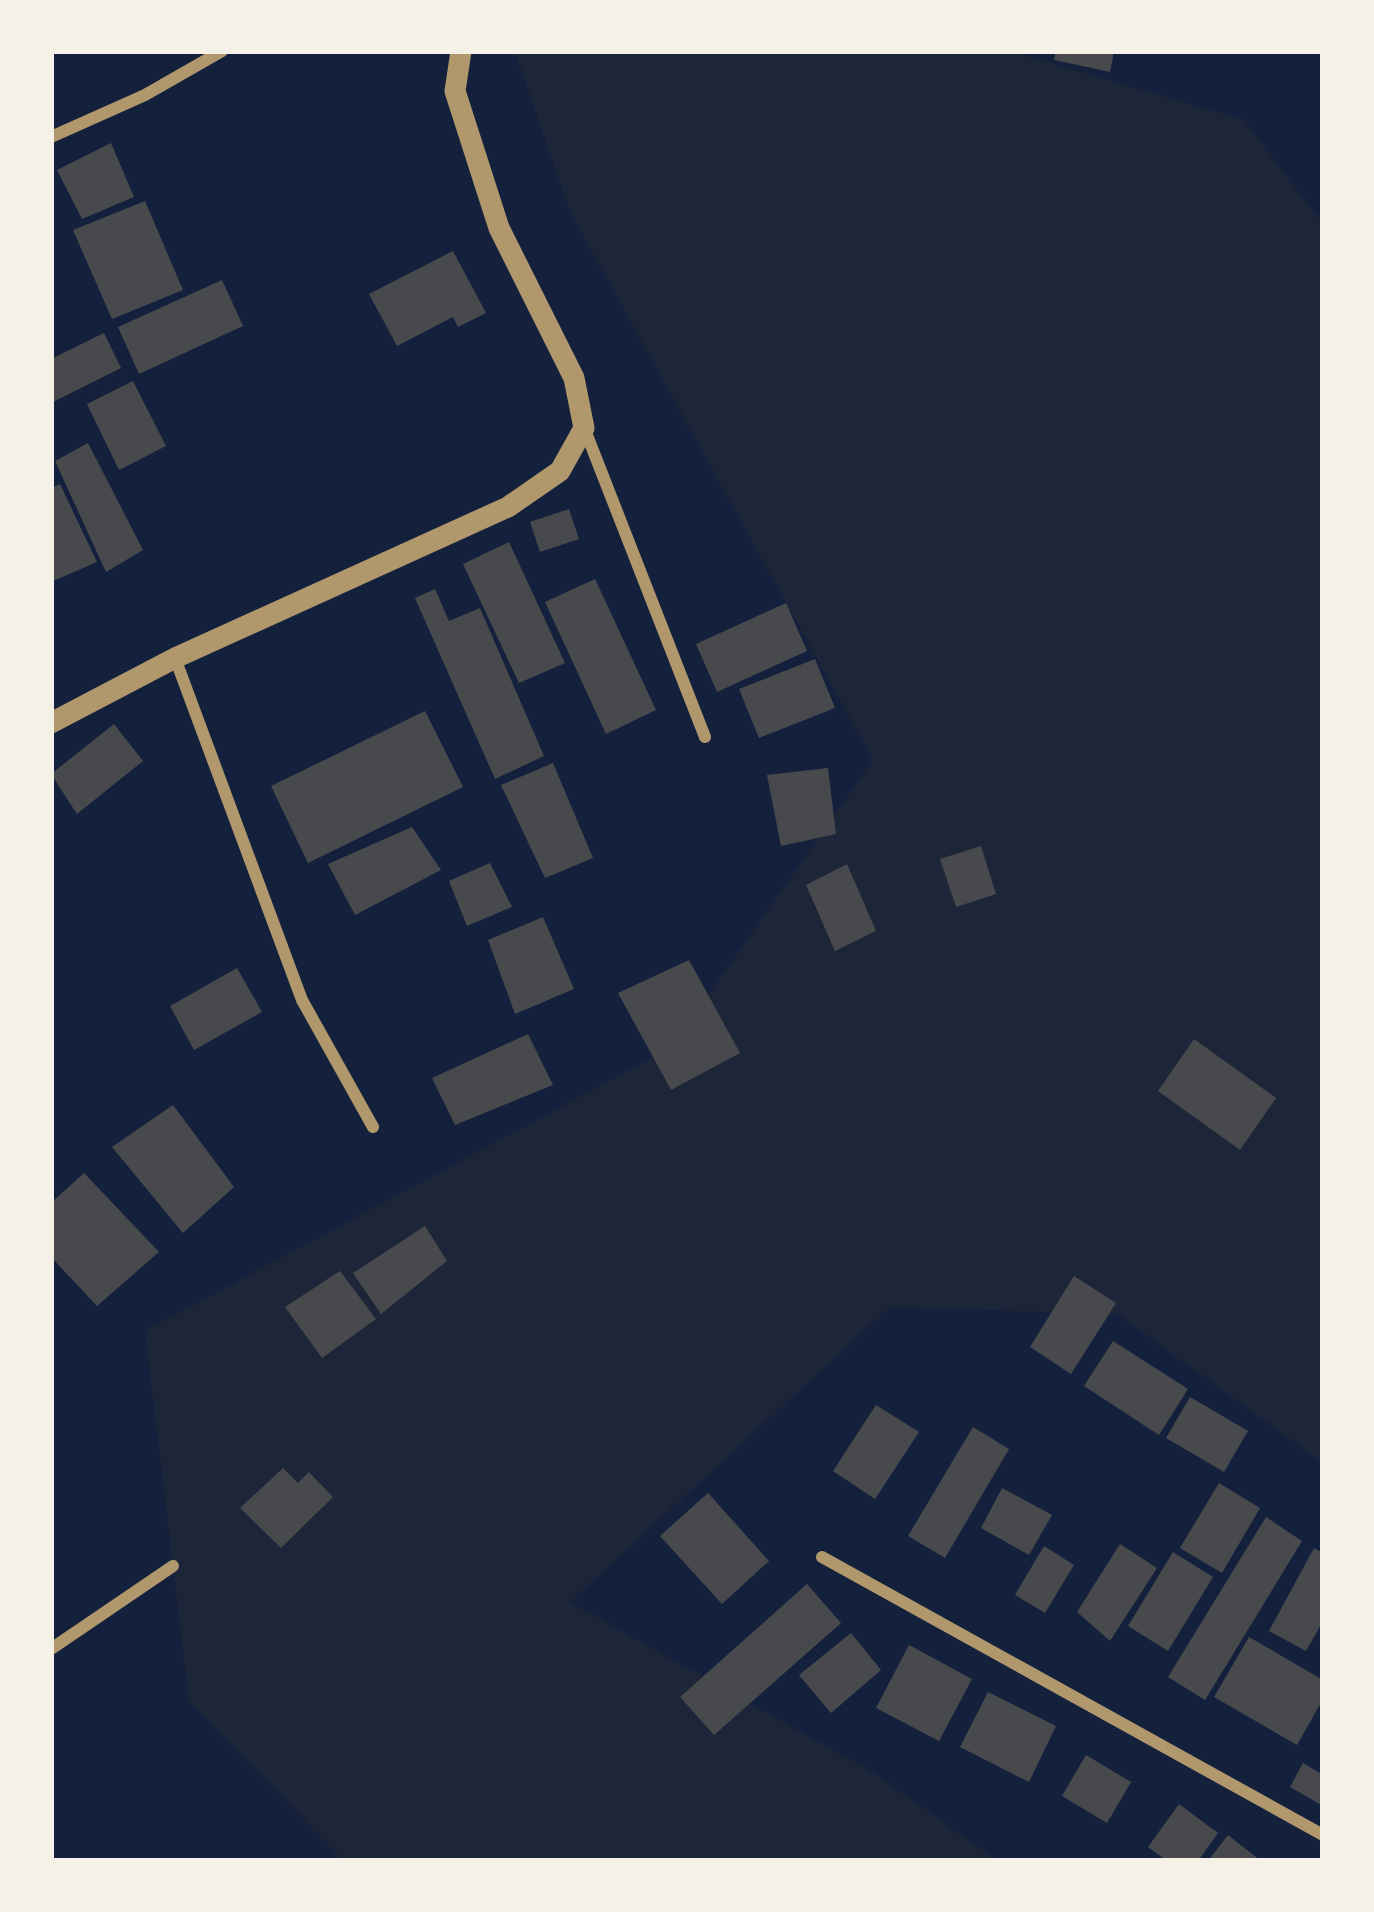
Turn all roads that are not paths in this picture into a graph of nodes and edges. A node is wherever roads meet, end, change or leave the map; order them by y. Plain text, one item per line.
1 (222, 51) edge
2 (461, 51) edge
3 (51, 136) edge
4 (584, 428) junction
5 (175, 658) junction
6 (51, 723) edge
7 (705, 736) dead end
8 (374, 1127) dead end
9 (822, 1557) dead end
10 (173, 1566) dead end
11 (51, 1649) edge
12 (1323, 1835) edge

1 - 3 street
2 - 4 street
4 - 5 street
4 - 7 street
5 - 6 street
5 - 8 street
9 - 12 street
10 - 11 street

